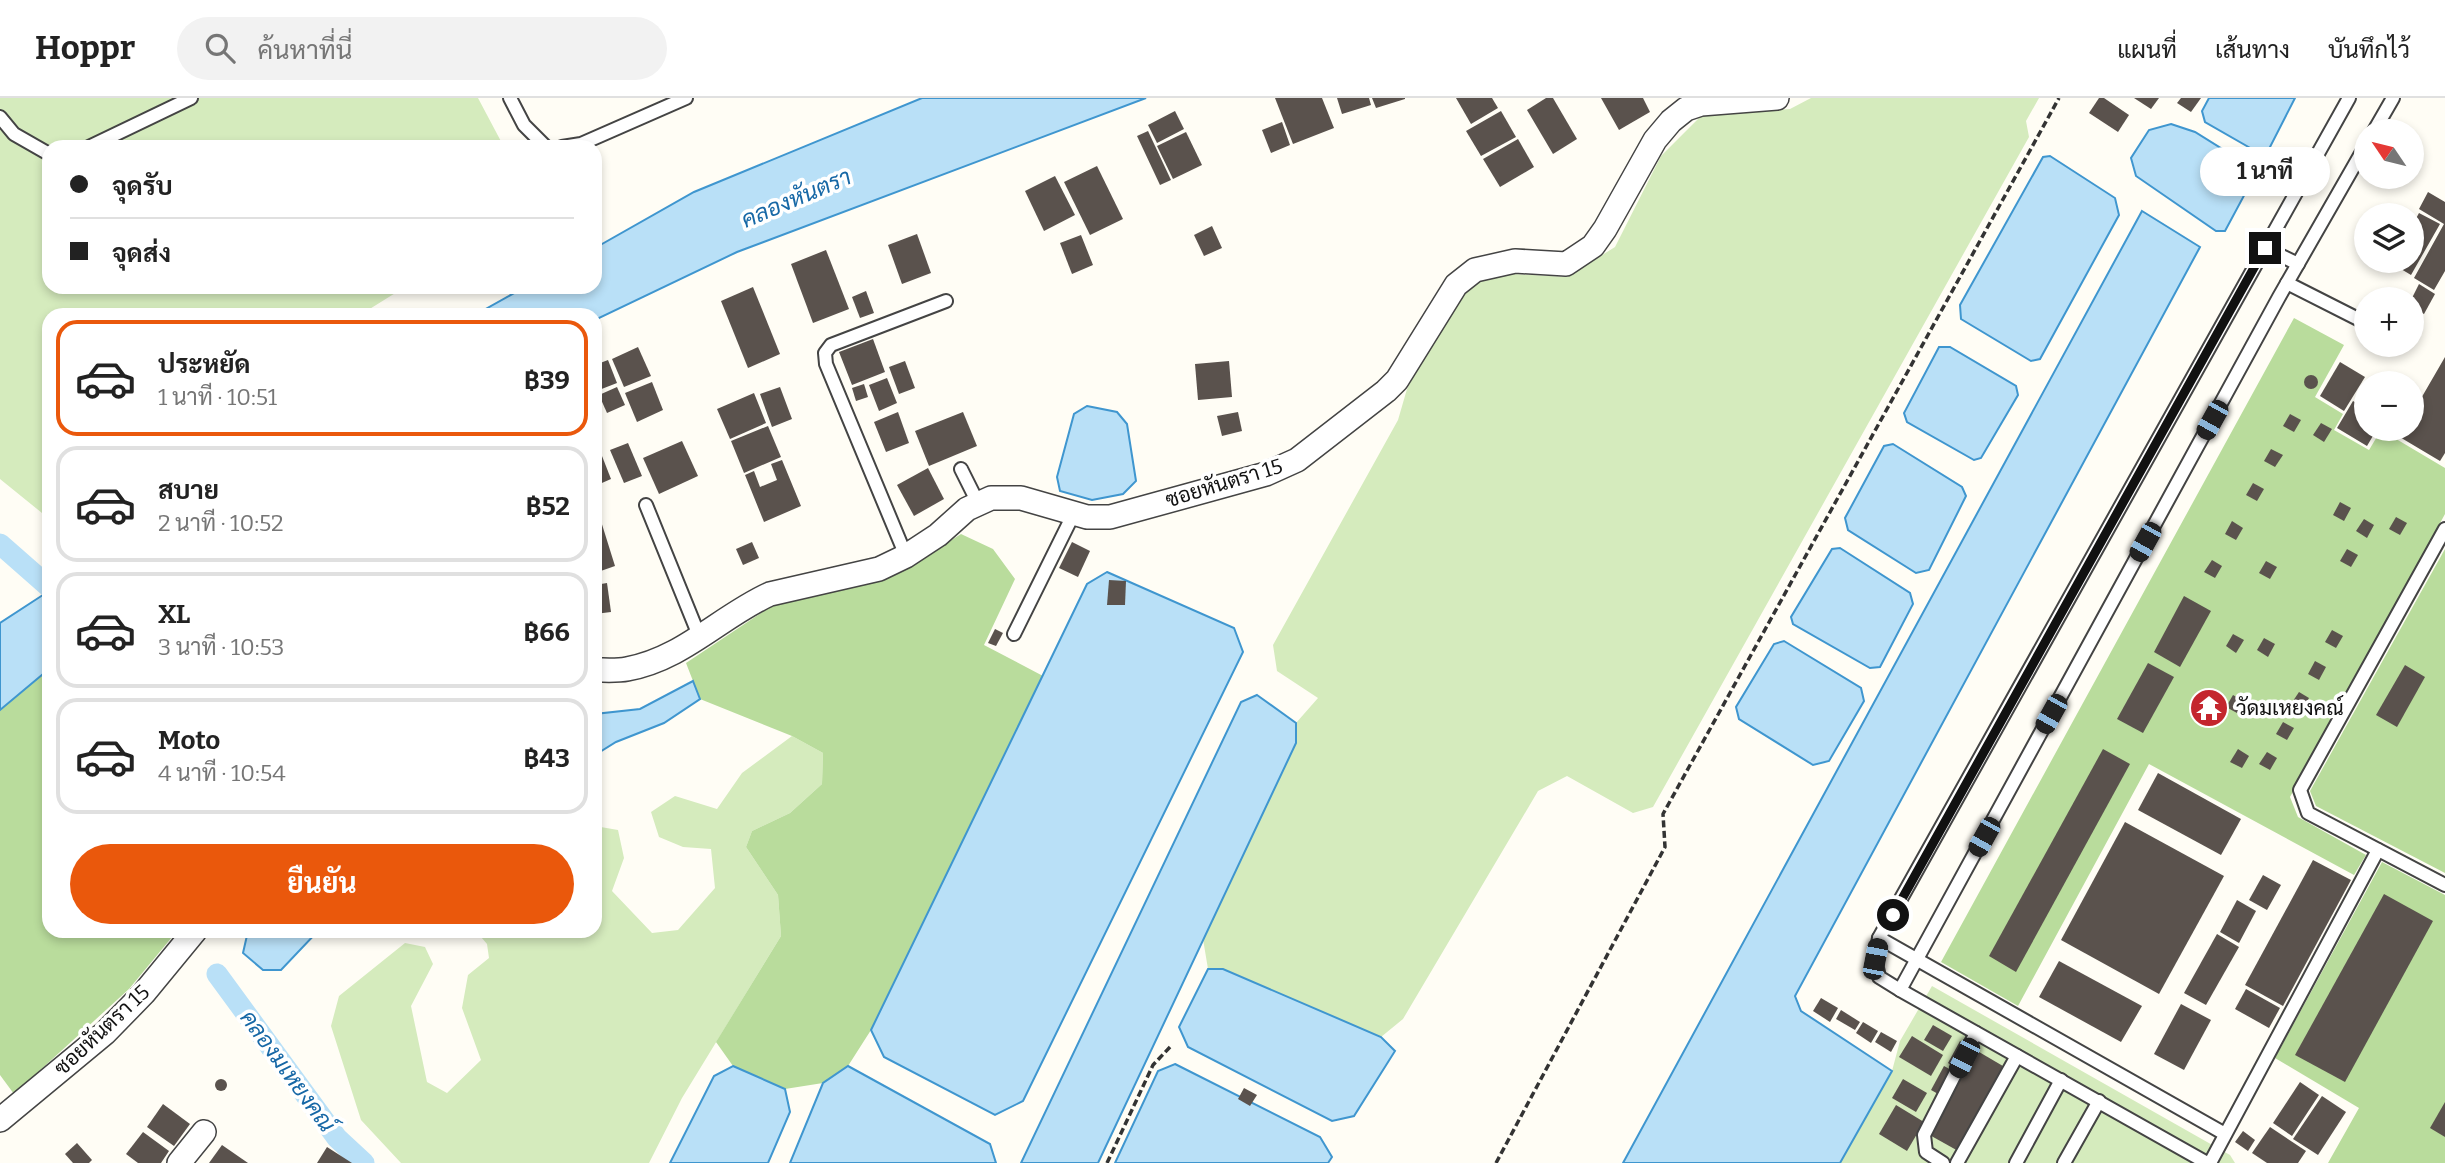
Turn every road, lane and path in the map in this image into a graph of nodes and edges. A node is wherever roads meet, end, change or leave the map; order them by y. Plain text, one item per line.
1 (191, 98) edge
2 (510, 98) edge
3 (686, 98) edge
4 (1777, 98) edge
5 (2059, 98) edge
6 (2349, 98) edge
7 (2393, 98) edge
8 (0, 117) edge
9 (2381, 119) edge
10 (104, 140) edge
11 (540, 140) edge
12 (590, 140) edge
13 (42, 150) edge
14 (2354, 166) edge
15 (2265, 248) junction
16 (2298, 264) junction
17 (2287, 283) junction
18 (946, 301) dead end
19 (2354, 317) edge
20 (961, 469) dead end
21 (978, 503) junction
22 (646, 505) dead end
23 (1074, 513) junction
24 (2445, 529) edge
25 (906, 556) junction
26 (1014, 634) dead end
27 (700, 638) junction
28 (602, 670) edge
29 (2378, 850) junction
30 (2445, 885) edge
31 (189, 938) edge
32 (1879, 938) junction
33 (1917, 959) junction
34 (1900, 990) junction
35 (1976, 1033) junction
36 (1171, 1046) dead end
37 (2017, 1055) junction
38 (2061, 1080) junction
39 (2099, 1101) junction
40 (0, 1121) edge
41 (204, 1132) dead end
42 (2225, 1133) junction
43 (179, 1163) edge
44 (1107, 1163) edge
45 (1496, 1163) edge
46 (1943, 1163) edge
47 (1957, 1163) edge
48 (2016, 1163) edge
49 (2064, 1163) edge
50 (2208, 1163) edge

1 - 10 lane
2 - 11 lane
3 - 12 lane
4 - 23 street, ซอยหันตรา 15
5 - 45 path
6 - 15 lane
7 - 9 lane
8 - 13 lane
14 - 16 lane
15 - 16 lane
15 - 32 lane
16 - 17 lane
17 - 19 lane
17 - 33 lane
18 - 25 lane
20 - 21 lane
21 - 23 street, ซอยหันตรา 15
21 - 25 street, ซอยหันตรา 15
22 - 27 lane
23 - 26 lane
24 - 29 lane
25 - 27 street, ซอยหันตรา 15
27 - 28 street, ซอยหันตรา 15
29 - 30 lane
29 - 42 lane
31 - 40 street, ซอยหันตรา 15
32 - 33 lane
32 - 34 lane
33 - 34 lane
33 - 42 lane
34 - 35 lane
35 - 37 lane
35 - 46 lane
36 - 44 path
37 - 38 lane
37 - 47 lane
38 - 39 lane
38 - 48 lane
39 - 49 lane
39 - 50 lane
41 - 43 street
42 - 50 lane

